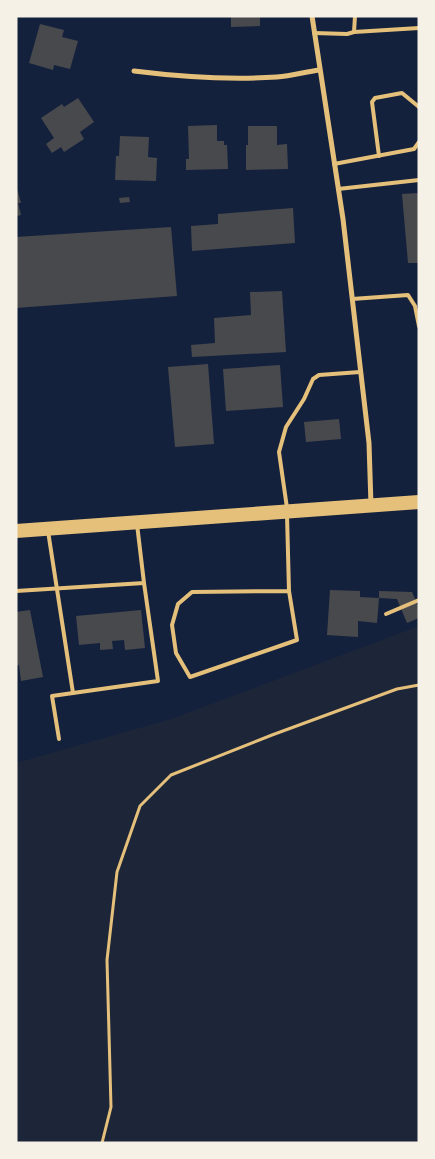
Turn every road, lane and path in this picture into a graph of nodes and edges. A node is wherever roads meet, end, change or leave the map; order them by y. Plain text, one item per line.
1 (312, 16) edge
2 (355, 16) edge
3 (419, 28) edge
4 (354, 32) junction
5 (314, 33) junction
6 (319, 70) junction
7 (134, 71) dead end
8 (419, 107) edge
9 (419, 142) edge
10 (380, 156) junction
11 (334, 164) junction
12 (419, 180) edge
13 (338, 190) junction
14 (352, 299) junction
15 (419, 326) edge
16 (360, 372) junction
17 (419, 502) edge
18 (370, 506) junction
19 (287, 512) junction
20 (136, 522) junction
21 (48, 529) junction
22 (16, 531) edge
23 (144, 583) junction
24 (57, 589) junction
25 (16, 591) edge
26 (289, 592) junction
27 (419, 600) edge
28 (386, 614) dead end
29 (419, 685) edge
30 (73, 692) junction
31 (59, 739) dead end
32 (102, 1143) edge

1 - 5 street
2 - 4 lane
3 - 4 lane
4 - 5 lane
5 - 6 street
6 - 7 street
6 - 11 street
8 - 10 lane
9 - 10 lane
10 - 11 lane
11 - 13 street
12 - 13 lane
13 - 14 street
14 - 15 lane
14 - 16 street
16 - 18 street
16 - 19 lane
17 - 18 highway
18 - 19 highway
19 - 20 highway
19 - 26 lane
20 - 21 highway
20 - 23 lane
21 - 22 highway
21 - 24 lane
23 - 24 lane
23 - 30 lane
24 - 25 lane
24 - 30 lane
26 - 26 lane
27 - 28 lane
29 - 32 path
30 - 31 lane

